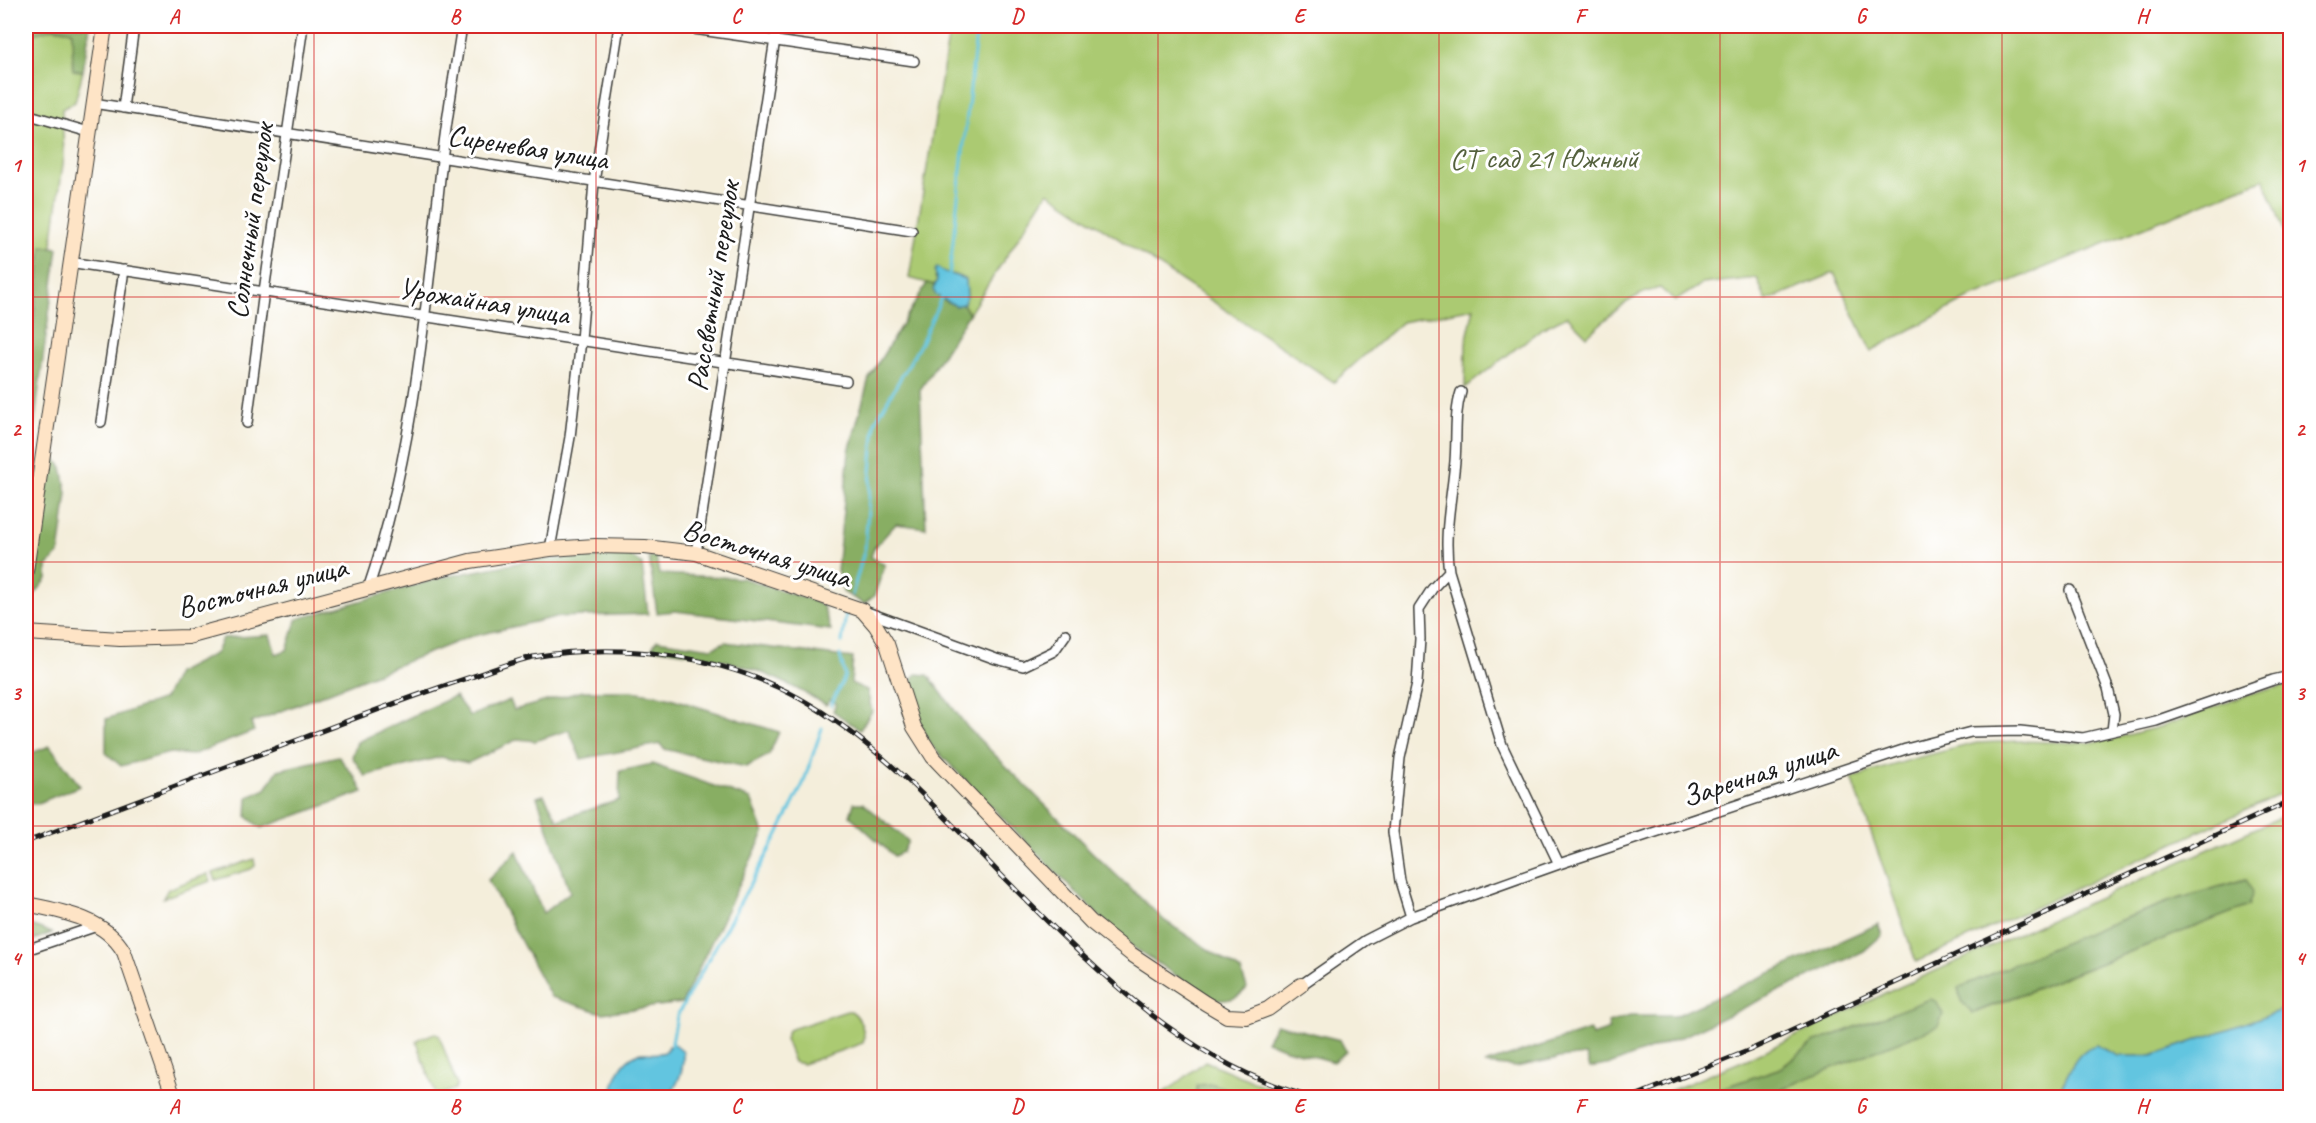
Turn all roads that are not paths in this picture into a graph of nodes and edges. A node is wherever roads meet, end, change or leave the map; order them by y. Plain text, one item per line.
1 (105, 26) edge
2 (134, 26) edge
3 (303, 26) edge
4 (462, 26) edge
5 (619, 26) edge
6 (673, 26) edge
7 (777, 26) edge
8 (775, 40) junction
9 (914, 61) dead end
10 (93, 103) junction
11 (123, 108) junction
12 (26, 114) edge
13 (89, 132) junction
14 (287, 134) junction
15 (443, 158) junction
16 (594, 182) junction
17 (750, 206) junction
18 (912, 231) dead end
19 (69, 262) junction
20 (120, 269) junction
21 (264, 291) junction
22 (426, 316) junction
23 (581, 340) junction
24 (725, 362) junction
25 (846, 381) dead end
26 (1461, 392) dead end
27 (101, 422) dead end
28 (247, 423) dead end
29 (550, 549) junction
30 (696, 553) junction
31 (26, 571) edge
32 (1449, 571) junction
33 (368, 589) junction
34 (2070, 590) dead end
35 (861, 610) junction
36 (26, 633) edge
37 (1066, 634) dead end
38 (2290, 676) edge
39 (2112, 731) junction
40 (1558, 864) junction
41 (26, 904) edge
42 (1411, 917) junction
43 (97, 926) junction
44 (26, 950) edge
45 (1301, 985) joint
46 (174, 1098) edge

1 - 10 street
2 - 11 street
3 - 14 street, Солнечный переулок
4 - 15 street
5 - 16 street
6 - 8 street
7 - 8 street, Рассветный переулок
8 - 9 street
8 - 17 street, Рассветный переулок
10 - 11 street, Сиреневая улица
10 - 13 street
11 - 14 street, Сиреневая улица
12 - 13 street
13 - 19 street
14 - 15 street, Сиреневая улица
14 - 21 street, Солнечный переулок
15 - 16 street, Сиреневая улица
15 - 22 street
16 - 17 street, Сиреневая улица
16 - 23 street
17 - 18 street, Сиреневая улица
17 - 24 street, Рассветный переулок
19 - 20 street, Урожайная улица
19 - 31 street
20 - 21 street, Урожайная улица
20 - 27 street
21 - 22 street, Урожайная улица
21 - 28 street, Солнечный переулок
22 - 23 street, Урожайная улица
22 - 33 street
23 - 24 street, Урожайная улица
23 - 29 street
24 - 25 street, Урожайная улица
24 - 30 street, Рассветный переулок
26 - 32 street
29 - 30 street, Восточная улица
29 - 33 street, Восточная улица
30 - 35 street, Восточная улица
32 - 40 street
32 - 42 street
33 - 36 street, Восточная улица
34 - 39 street
35 - 37 street
35 - 45 street, Восточная улица
38 - 39 street, Заречная улица
39 - 40 street, Заречная улица
40 - 42 street, Заречная улица
41 - 43 street
42 - 45 street, Заречная улица
43 - 44 street
43 - 46 street

